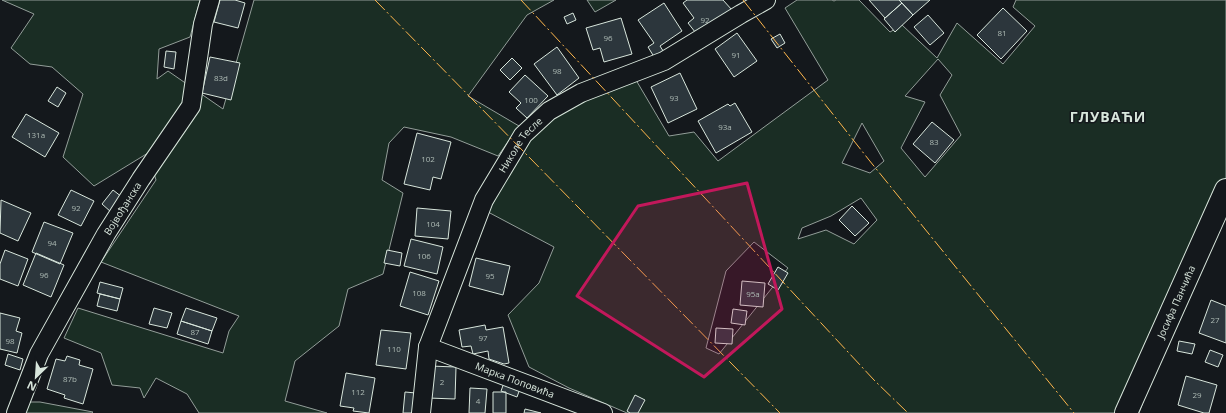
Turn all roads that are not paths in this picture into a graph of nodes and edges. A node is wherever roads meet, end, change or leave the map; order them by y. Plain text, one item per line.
1 (210, 0) edge
2 (766, 0) edge
3 (1226, 190) edge
4 (428, 347) junction
5 (565, 406) edge
6 (16, 413) edge
7 (421, 413) edge
8 (603, 413) edge
9 (1126, 413) edge

1 - 6 street, Војвођанска
2 - 4 street, Николе Тесле
3 - 9 street, Јосифа Панчића
4 - 5 street, Марка Поповића
4 - 7 street, Николе Тесле
5 - 8 street, Марка Поповића

